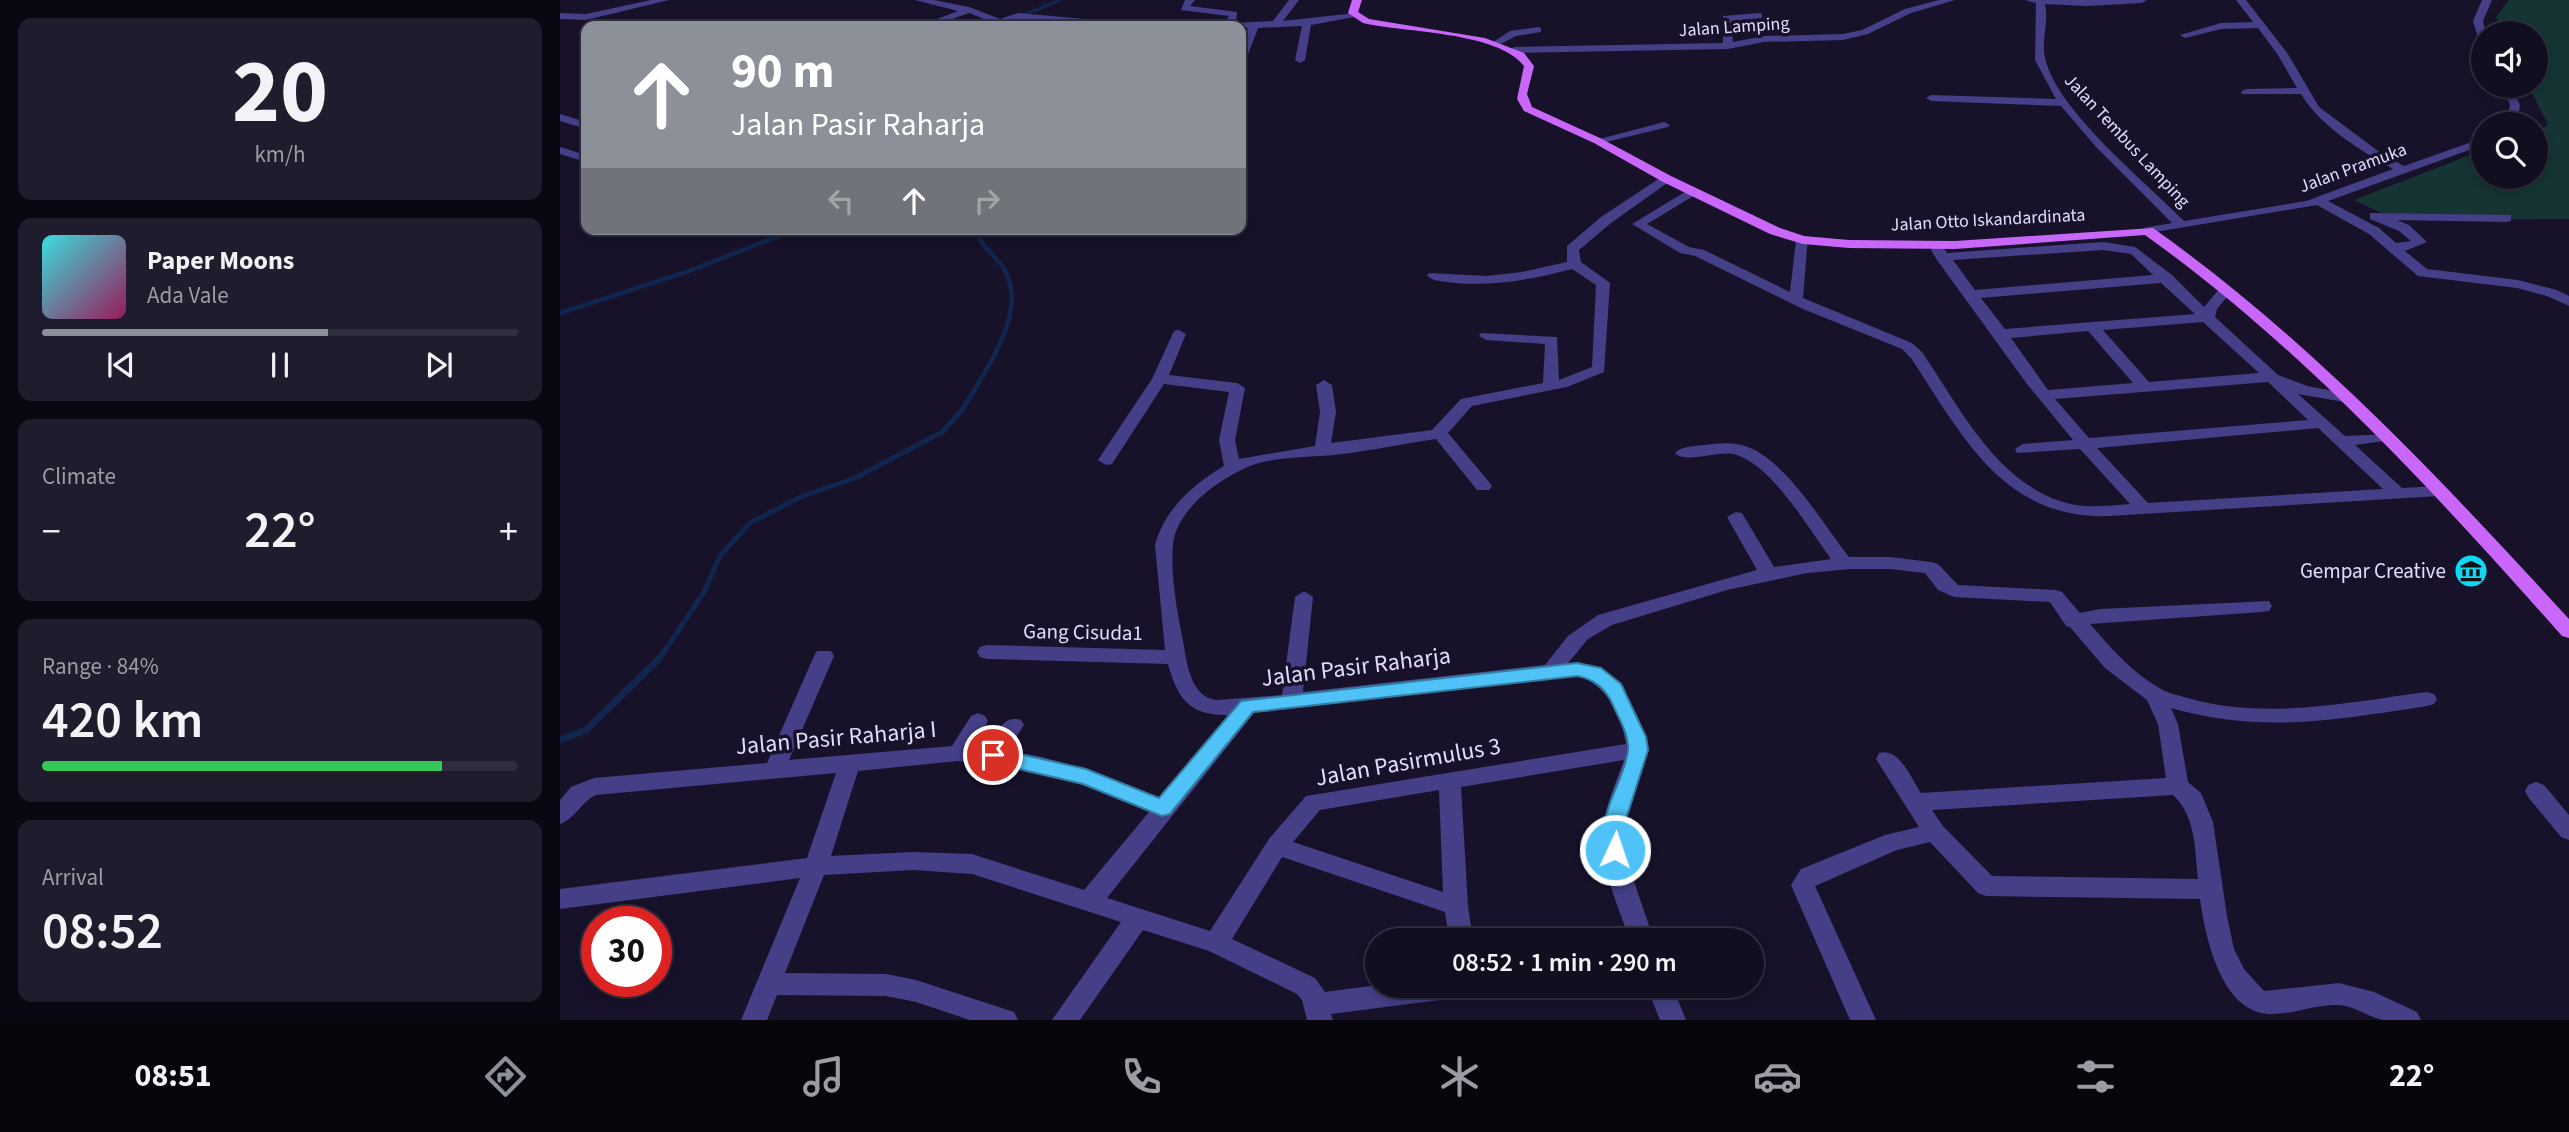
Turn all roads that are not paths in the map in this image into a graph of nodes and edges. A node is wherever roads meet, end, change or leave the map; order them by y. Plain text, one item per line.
1 (664, 0) edge
2 (920, 0) edge
3 (1190, 0) edge
4 (1294, 0) edge
5 (1357, 0) edge
6 (1950, 0) edge
7 (2030, 0) edge
8 (2142, 0) edge
9 (2241, 0) edge
10 (2487, 0) edge
11 (2040, 1) edge
12 (969, 10) junction
13 (560, 16) edge
14 (1355, 16) junction
15 (938, 21) edge
16 (997, 21) edge
17 (1004, 21) edge
18 (1062, 21) edge
19 (1231, 21) edge
20 (2478, 21) edge
21 (1307, 23) junction
22 (1276, 24) junction
23 (1246, 25) edge
24 (1254, 25) junction
25 (2260, 25) junction
26 (1538, 30) dead end
27 (2185, 35) dead end
28 (1764, 39) junction
29 (1495, 44) junction
30 (1728, 46) junction
31 (1246, 47) edge
32 (1514, 50) junction
33 (1300, 60) dead end
34 (2305, 91) junction
35 (2246, 92) dead end
36 (1931, 98) dead end
37 (2065, 103) junction
38 (560, 117) edge
39 (581, 123) edge
40 (581, 125) edge
41 (1664, 125) dead end
42 (560, 130) edge
43 (1598, 141) junction
44 (2471, 145) edge
45 (560, 150) edge
46 (581, 157) edge
47 (2401, 169) junction
48 (1667, 179) junction
49 (1694, 192) junction
50 (2333, 196) junction
51 (2318, 201) junction
52 (2374, 216) junction
53 (2506, 218) dead end
54 (2179, 223) junction
55 (2148, 230) junction
56 (1803, 240) junction
57 (2393, 247) junction
58 (1938, 251) junction
59 (1574, 264) junction
60 (1434, 276) dead end
61 (2167, 278) junction
62 (2225, 290) junction
63 (1971, 295) junction
64 (1796, 300) junction
65 (2569, 302) edge
66 (2208, 317) junction
67 (2092, 327) junction
68 (1179, 334) dead end
69 (2001, 334) junction
70 (1486, 336) dead end
71 (2270, 377) junction
72 (1160, 379) junction
73 (1324, 385) dead end
74 (1551, 385) junction
75 (2144, 386) junction
76 (2045, 395) junction
77 (2344, 397) junction
78 (2324, 423) junction
79 (1440, 433) junction
80 (2385, 437) junction
81 (2344, 441) junction
82 (2084, 444) junction
83 (2023, 449) dead end
84 (1322, 451) junction
85 (1683, 453) dead end
86 (1106, 460) dead end
87 (1232, 466) junction
88 (1483, 486) dead end
89 (2440, 491) junction
90 (2397, 493) junction
91 (2144, 509) junction
92 (1737, 517) dead end
93 (1844, 564) junction
94 (1769, 574) junction
95 (1304, 597) dead end
96 (2262, 606) dead end
97 (2073, 621) junction
98 (2569, 631) edge
99 (987, 652) dead end
100 (824, 656) dead end
101 (1177, 657) junction
102 (1553, 669) junction
103 (2155, 696) junction
104 (2427, 699) dead end
105 (1292, 701) junction
106 (1248, 706) junction
107 (978, 721) dead end
108 (1014, 725) dead end
109 (1638, 750) junction
110 (958, 753) junction
111 (993, 755) junction
112 (1887, 759) dead end
113 (850, 763) junction
114 (775, 769) junction
115 (1450, 782) junction
116 (2178, 786) junction
117 (2536, 791) dead end
118 (1913, 802) junction
119 (1162, 808) junction
120 (560, 816) edge
121 (2569, 831) edge
122 (1935, 832) junction
123 (1278, 846) junction
124 (817, 866) junction
125 (2210, 889) junction
126 (560, 899) edge
127 (1090, 901) junction
128 (1456, 906) junction
129 (1137, 919) junction
130 (1459, 928) edge
131 (1638, 928) edge
132 (1216, 943) junction
133 (771, 984) junction
134 (1397, 998) edge
135 (1664, 998) edge
136 (1319, 1012) edge
137 (754, 1020) edge
138 (1005, 1020) edge
139 (1065, 1020) edge
140 (1673, 1020) edge
141 (1863, 1020) edge
142 (2408, 1020) edge

1 - 13 street
2 - 12 street
3 - 19 street
4 - 22 street
5 - 14 main road
6 - 28 street, Jalan Lamping
7 - 11 street
8 - 11 street
9 - 25 street
10 - 20 street
11 - 37 street, Jalan Tembus Lamping
12 - 15 street
12 - 16 street
14 - 21 street
14 - 29 main road
17 - 18 street
21 - 22 street
21 - 33 street
22 - 24 street
23 - 24 street
24 - 31 street
25 - 27 street
25 - 34 street
26 - 29 street
28 - 30 street, Jalan Lamping
28 - 30 street
29 - 32 main road
30 - 32 street, Jalan Lamping
32 - 43 main road, Jalan Otto Iskandardinata
34 - 35 street
34 - 47 street
36 - 37 street
37 - 54 street, Jalan Tembus Lamping
38 - 39 street
40 - 42 street
41 - 43 street
43 - 48 main road, Jalan Otto Iskandardinata
44 - 47 street, Jalan Pramuka
45 - 46 street
47 - 50 street, Jalan Pramuka
48 - 49 main road, Jalan Otto Iskandardinata
48 - 59 street
49 - 56 main road, Jalan Otto Iskandardinata
49 - 64 street
50 - 51 street, Jalan Pramuka
50 - 52 street
51 - 54 street, Jalan Pramuka
51 - 57 street
52 - 53 street
52 - 57 street
54 - 55 street, Jalan Pramuka
55 - 58 main road, Jalan Otto Iskandardinata
55 - 62 main road
56 - 58 main road, Jalan Otto Iskandardinata
56 - 64 street
57 - 65 street
58 - 61 street
58 - 63 street
59 - 60 street
59 - 74 street
61 - 63 street
61 - 66 street
62 - 66 street
62 - 77 main road
63 - 69 street
64 - 91 street
66 - 67 street
66 - 71 street
67 - 69 street
67 - 75 street
68 - 72 street
69 - 76 street
70 - 74 street
71 - 75 street
71 - 77 street
71 - 78 street
72 - 86 street
72 - 87 street
73 - 84 street
74 - 79 street
75 - 76 street
76 - 82 street
77 - 80 main road
78 - 81 street
78 - 82 street
79 - 84 street
79 - 88 street
80 - 81 street
80 - 89 main road
81 - 90 street
82 - 83 street
82 - 91 street
84 - 87 street
85 - 93 street
87 - 101 street
89 - 90 street
89 - 98 main road
90 - 91 street
92 - 94 street
93 - 94 street
93 - 97 street
94 - 102 street
95 - 105 street
96 - 97 street
97 - 103 street
99 - 101 street, Gang Cisuda1
100 - 114 street
101 - 106 street
102 - 105 street, Jalan Pasir Raharja
102 - 109 street, Jalan Pasir Raharja
103 - 104 street
103 - 116 street
105 - 106 street, Jalan Pasir Raharja
106 - 119 street, Jalan Pasir Raharja
107 - 110 street
108 - 111 street
109 - 115 street, Jalan Pasirmulus 3
109 - 131 street
110 - 111 street, Jalan Pasir Raharja I
110 - 113 street, Jalan Pasir Raharja I
111 - 119 street, Jalan Pasir Raharja I
112 - 118 street
113 - 114 street, Jalan Pasir Raharja I
113 - 124 street
114 - 120 street, Jalan Pasir Raharja I
115 - 123 street, Jalan Pasirmulus 3
115 - 128 street
116 - 118 street
116 - 125 street
117 - 121 street
118 - 122 street
119 - 127 street, Jalan Pasir Raharja
122 - 125 street
122 - 141 street
123 - 128 street
123 - 132 street, Jalan Pasirmulus 3
124 - 126 street
124 - 127 street
124 - 133 street
125 - 142 street
127 - 129 street
128 - 130 street
129 - 132 street
129 - 139 street
132 - 136 street
133 - 137 street
133 - 138 street
134 - 136 street
135 - 140 street

